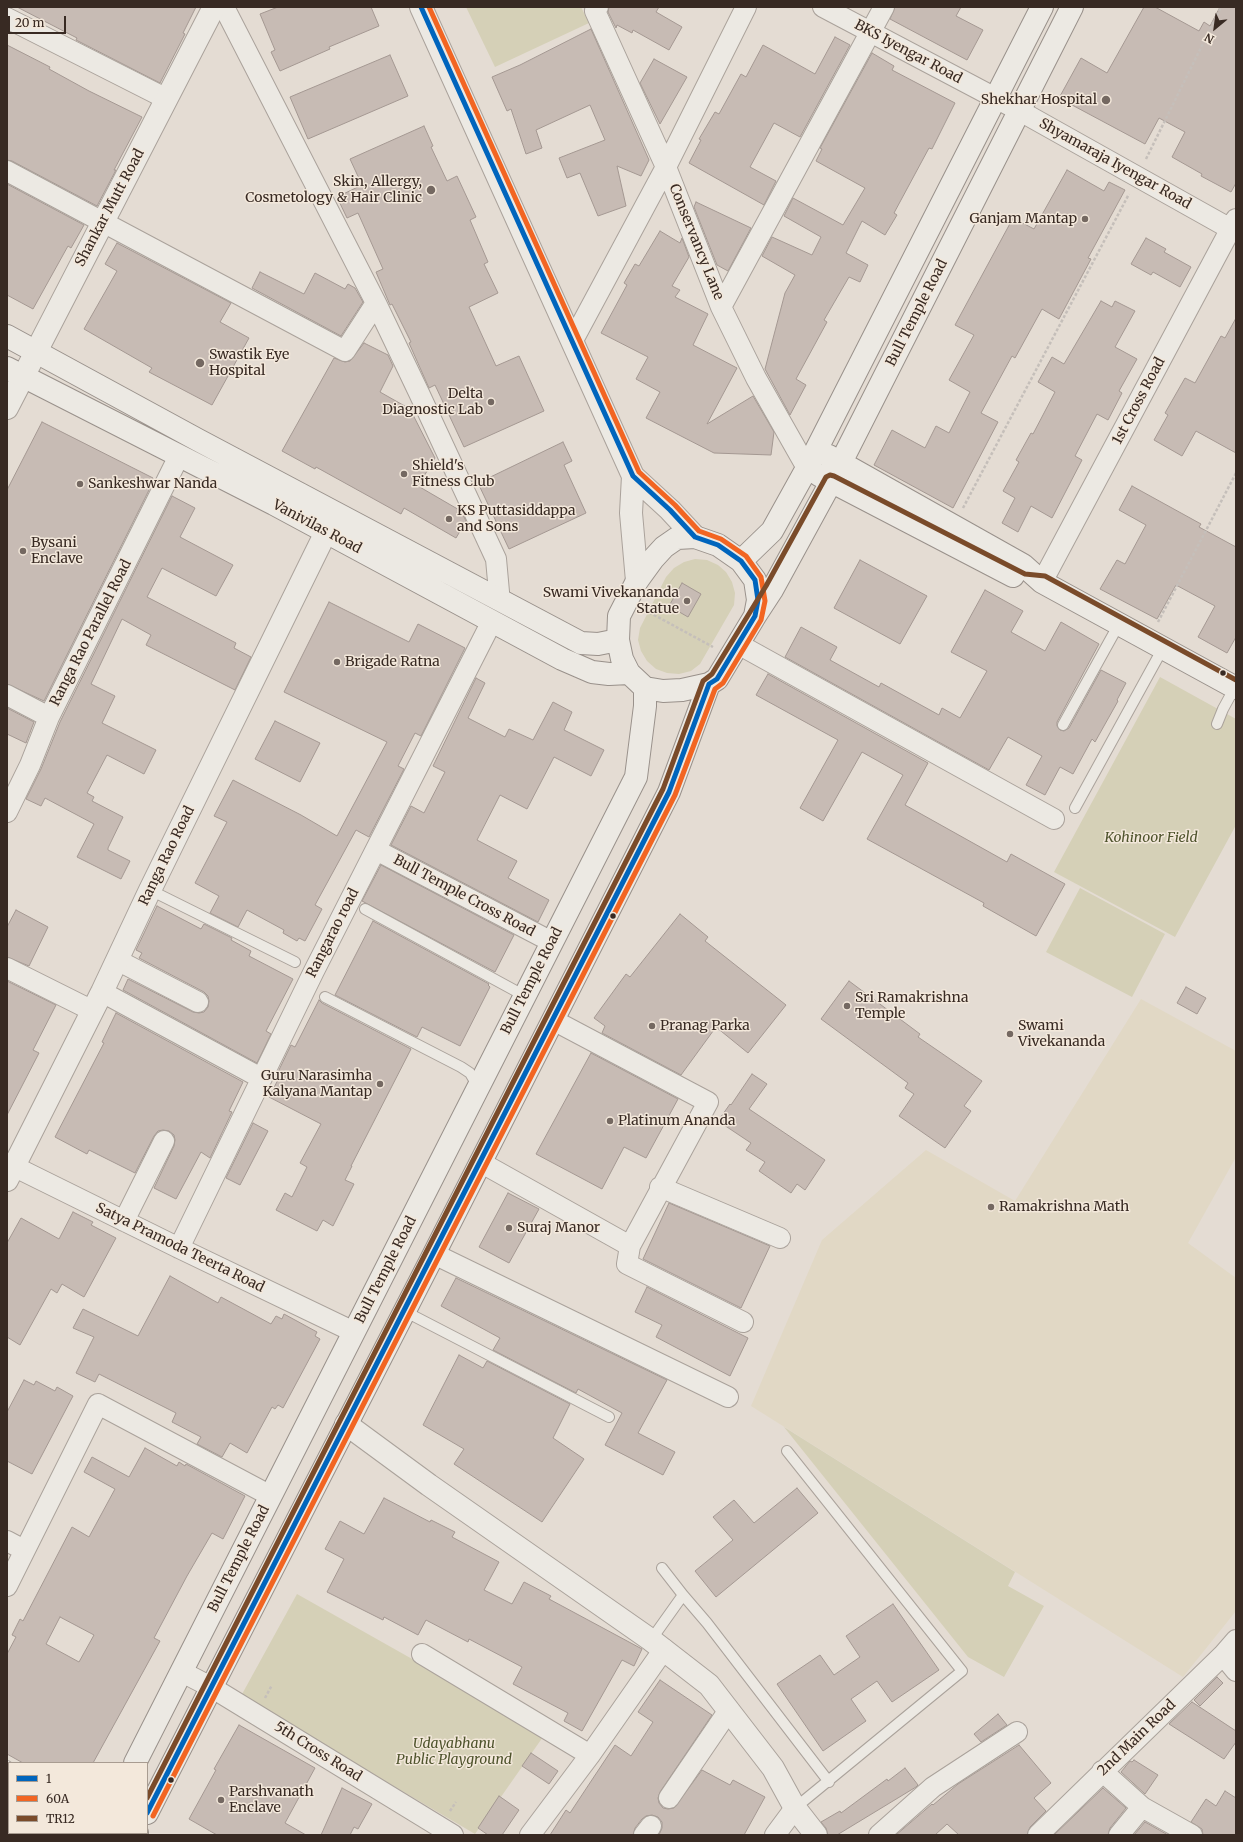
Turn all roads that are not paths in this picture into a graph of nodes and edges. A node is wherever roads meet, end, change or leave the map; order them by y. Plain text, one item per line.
1 (214, 7) edge
2 (224, 7) edge
3 (421, 7) edge
4 (746, 7) edge
5 (823, 7) edge
6 (884, 7) edge
7 (1042, 7) edge
8 (1072, 7) edge
9 (597, 9) edge
10 (7, 18) edge
11 (871, 32) junction
12 (994, 98) junction
13 (168, 99) junction
14 (1020, 111) junction
15 (666, 167) junction
16 (7, 171) edge
17 (103, 222) junction
18 (1234, 227) edge
19 (376, 303) junction
20 (721, 307) junction
21 (7, 336) edge
22 (572, 342) junction
23 (35, 352) junction
24 (14, 372) edge
25 (7, 408) edge
26 (817, 448) junction
27 (179, 456) junction
28 (841, 463) junction
29 (807, 468) junction
30 (633, 476) junction
31 (831, 482) junction
32 (326, 532) junction
33 (695, 537) junction
34 (741, 561) junction
35 (637, 581) junction
36 (1042, 582) junction
37 (498, 599) junction
38 (755, 616) junction
39 (492, 621) junction
40 (1119, 624) junction
41 (618, 640) junction
42 (738, 644) junction
43 (1156, 644) junction
44 (629, 672) junction
45 (709, 684) junction
46 (645, 688) junction
47 (1235, 688) edge
48 (7, 695) edge
49 (49, 717) junction
50 (1217, 724) dead end
51 (1063, 725) dead end
52 (1075, 808) dead end
53 (7, 812) edge
54 (1054, 819) dead end
55 (376, 850) junction
56 (150, 890) junction
57 (365, 909) dead end
58 (552, 942) junction
59 (117, 960) junction
60 (295, 962) dead end
61 (7, 968) edge
62 (525, 996) junction
63 (325, 997) dead end
64 (97, 1001) junction
65 (198, 1002) dead end
66 (553, 1020) junction
67 (261, 1078) junction
68 (478, 1087) junction
69 (164, 1141) dead end
70 (480, 1162) junction
71 (9, 1170) edge
72 (660, 1188) junction
73 (124, 1221) junction
74 (780, 1238) dead end
75 (630, 1246) junction
76 (179, 1248) junction
77 (434, 1254) junction
78 (404, 1311) junction
79 (744, 1322) dead end
80 (354, 1332) junction
81 (728, 1396) dead end
82 (609, 1417) dead end
83 (346, 1424) junction
84 (787, 1451) dead end
85 (271, 1496) junction
86 (16, 1546) edge
87 (662, 1568) dead end
88 (7, 1586) edge
89 (683, 1595) junction
90 (1236, 1640) edge
91 (657, 1644) junction
92 (422, 1654) dead end
93 (1223, 1655) junction
94 (1236, 1671) edge
95 (182, 1672) junction
96 (211, 1687) junction
97 (729, 1710) junction
98 (1017, 1732) dead end
99 (590, 1755) junction
100 (136, 1762) edge
101 (1102, 1771) junction
102 (829, 1782) junction
103 (669, 1798) dead end
104 (1142, 1807) junction
105 (795, 1808) junction
106 (148, 1811) edge
107 (532, 1834) edge
108 (453, 1835) edge
109 (775, 1835) edge
110 (816, 1835) edge
111 (879, 1835) edge
112 (1038, 1835) edge
113 (1119, 1835) edge
114 (1192, 1835) edge

1 - 13 main road, Shankar Mutt Road
2 - 19 street
3 - 22 main road
4 - 15 street
5 - 11 street, BKS Iyengar Road
6 - 11 street
7 - 12 main road, Bull Temple Road
8 - 14 main road, Bull Temple Road
9 - 15 street, Conservancy Lane
10 - 13 street
11 - 12 street, BKS Iyengar Road
11 - 20 street
12 - 14 street, Shyamaraja Iyengar Road
12 - 26 main road, Bull Temple Road
13 - 17 main road, Shankar Mutt Road
14 - 18 street, Shyamaraja Iyengar Road
14 - 28 main road, Bull Temple Road
15 - 20 street, Conservancy Lane
15 - 22 street
16 - 17 street
17 - 19 street
17 - 23 main road, Shankar Mutt Road
18 - 36 street, 1st Cross Road
19 - 37 street
20 - 29 street, Conservancy Lane
21 - 23 main road, Vanivilas Road
22 - 30 main road
23 - 24 main road, Shankar Mutt Road
23 - 37 main road, Vanivilas Road
24 - 25 main road, Shankar Mutt Road
24 - 27 main road, Vanivilas Road
26 - 28 main road
26 - 29 main road, Bull Temple Road
27 - 32 main road, Vanivilas Road
27 - 49 street, Ranga Rao Parallel Road
28 - 31 main road, Bull Temple Road
28 - 36 main road
29 - 31 main road
29 - 34 main road, Bull Temple Road
30 - 33 main road
30 - 35 main road
31 - 36 main road
31 - 38 main road, Bull Temple Road
32 - 39 main road, Vanivilas Road
32 - 56 main road, Ranga Rao Road
33 - 34 main road
33 - 35 main road
34 - 38 main road
35 - 41 main road
36 - 40 main road
37 - 41 main road, Vanivilas Road
38 - 42 main road, Bull Temple Road
39 - 44 main road, Vanivilas Road
39 - 55 street, Rangarao road
40 - 43 main road
40 - 51 lane
41 - 44 main road
42 - 45 main road, Bull Temple Road
42 - 54 street
43 - 47 main road
43 - 52 lane
44 - 46 main road
45 - 46 main road
45 - 66 main road
46 - 58 main road, Bull Temple Road
47 - 50 lane
48 - 49 street
49 - 53 street, Ranga Rao Parallel Road
55 - 58 street, Bull Temple Cross Road
55 - 67 street, Rangarao road
56 - 59 main road, Ranga Rao Road
56 - 60 lane
57 - 62 lane
58 - 62 main road, Bull Temple Road
59 - 64 main road, Ranga Rao Road
59 - 65 street
61 - 64 street
62 - 68 main road, Bull Temple Road
63 - 68 lane
64 - 67 street
64 - 71 main road, Ranga Rao Road
66 - 70 main road
66 - 72 street
67 - 76 street, Rangarao road
68 - 80 main road, Bull Temple Road
69 - 73 street
70 - 75 street
70 - 77 main road
71 - 73 street, Satya Pramoda Teerta Road
72 - 74 street
72 - 75 street
73 - 76 street, Satya Pramoda Teerta Road
75 - 79 street
76 - 80 street, Satya Pramoda Teerta Road
77 - 78 main road
77 - 81 street
78 - 82 lane
78 - 83 main road
80 - 85 main road, Bull Temple Road
83 - 91 main road
83 - 96 main road
84 - 102 lane
85 - 86 street
85 - 95 main road, Bull Temple Road
86 - 88 street
87 - 89 lane
89 - 91 lane
89 - 102 lane
90 - 93 street, 2nd Main Road
91 - 97 main road
91 - 99 street
92 - 99 street
93 - 94 street
93 - 101 street, 2nd Main Road
95 - 96 street, 5th Cross Road
95 - 100 main road, Bull Temple Road
96 - 106 main road
96 - 108 street, 5th Cross Road
97 - 103 street
97 - 105 main road
98 - 111 street
99 - 107 street
101 - 104 street
101 - 112 street, 2nd Main Road
102 - 105 lane
104 - 113 street
104 - 114 street
105 - 109 street
105 - 110 main road

